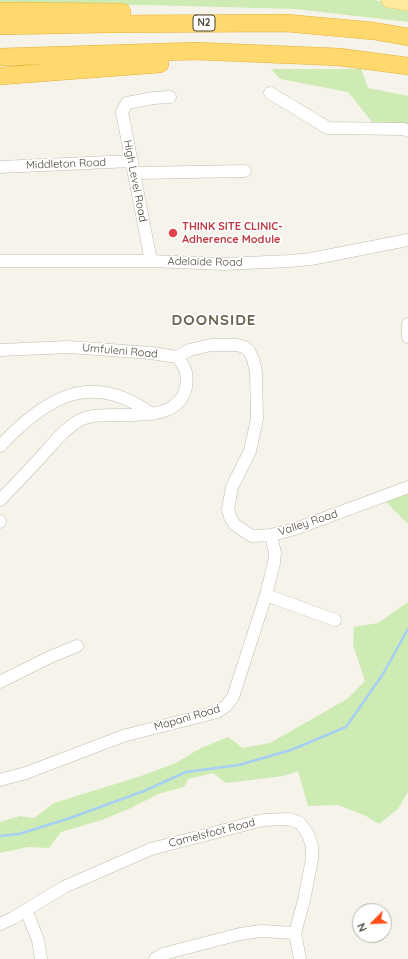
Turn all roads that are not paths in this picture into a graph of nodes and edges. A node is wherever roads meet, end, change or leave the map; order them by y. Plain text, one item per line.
1 (389, 0) edge
2 (408, 3) edge
3 (0, 11) edge
4 (286, 23) junction
5 (0, 26) edge
6 (408, 37) edge
7 (235, 52) junction
8 (0, 56) edge
9 (408, 66) edge
10 (0, 76) edge
11 (270, 93) dead end
12 (170, 97) dead end
13 (408, 131) edge
14 (0, 167) edge
15 (133, 167) junction
16 (245, 171) dead end
17 (408, 240) edge
18 (0, 261) edge
19 (151, 261) junction
20 (408, 324) edge
21 (408, 337) edge
22 (0, 350) edge
23 (177, 357) junction
24 (152, 414) junction
25 (0, 446) edge
26 (408, 487) edge
27 (0, 500) edge
28 (272, 535) junction
29 (266, 595) junction
30 (335, 620) dead end
31 (77, 646) dead end
32 (0, 682) edge
33 (0, 780) edge
34 (26, 910) junction
35 (0, 924) edge
36 (295, 933) junction
37 (41, 959) edge
38 (155, 959) edge
39 (300, 959) edge

1 - 2 main road
3 - 4 highway
4 - 5 highway, N2
4 - 6 highway, N2
7 - 8 highway
7 - 9 highway
7 - 10 highway
11 - 13 street
12 - 15 street, High Level Road
14 - 15 street, Middleton Road
15 - 16 street, Middleton Road
15 - 19 street, High Level Road
17 - 19 street, Adelaide Road
18 - 19 street, Adelaide Road
20 - 21 street
22 - 23 street, Umfuleni Road
23 - 24 street
23 - 28 street, Valley Road
24 - 25 street
24 - 27 street
26 - 28 street, Valley Road
28 - 29 street, Mopani Road
29 - 30 street
29 - 33 street, Mopani Road
31 - 32 street
34 - 35 street, Camelsfoot Road
34 - 36 street, Camelsfoot Road
34 - 37 street
36 - 38 street
36 - 39 street, Camelsfoot Road

